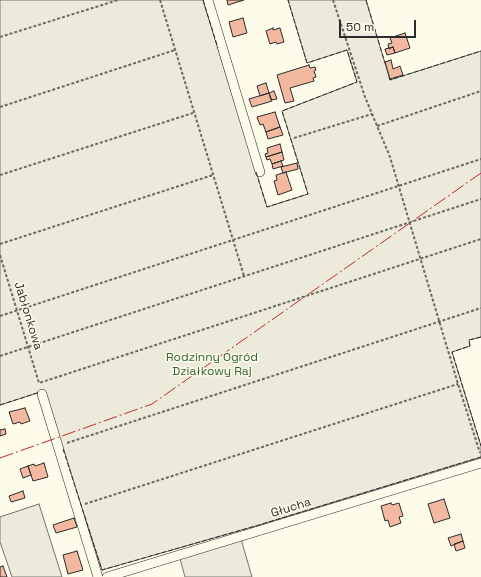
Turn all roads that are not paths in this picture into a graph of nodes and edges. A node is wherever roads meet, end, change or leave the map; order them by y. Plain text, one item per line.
1 (208, 0) edge
2 (260, 172) dead end
3 (44, 391) road end
4 (481, 463) edge
5 (98, 577) edge
6 (107, 577) edge

1 - 2 street
3 - 5 street
4 - 6 street, Głucha

